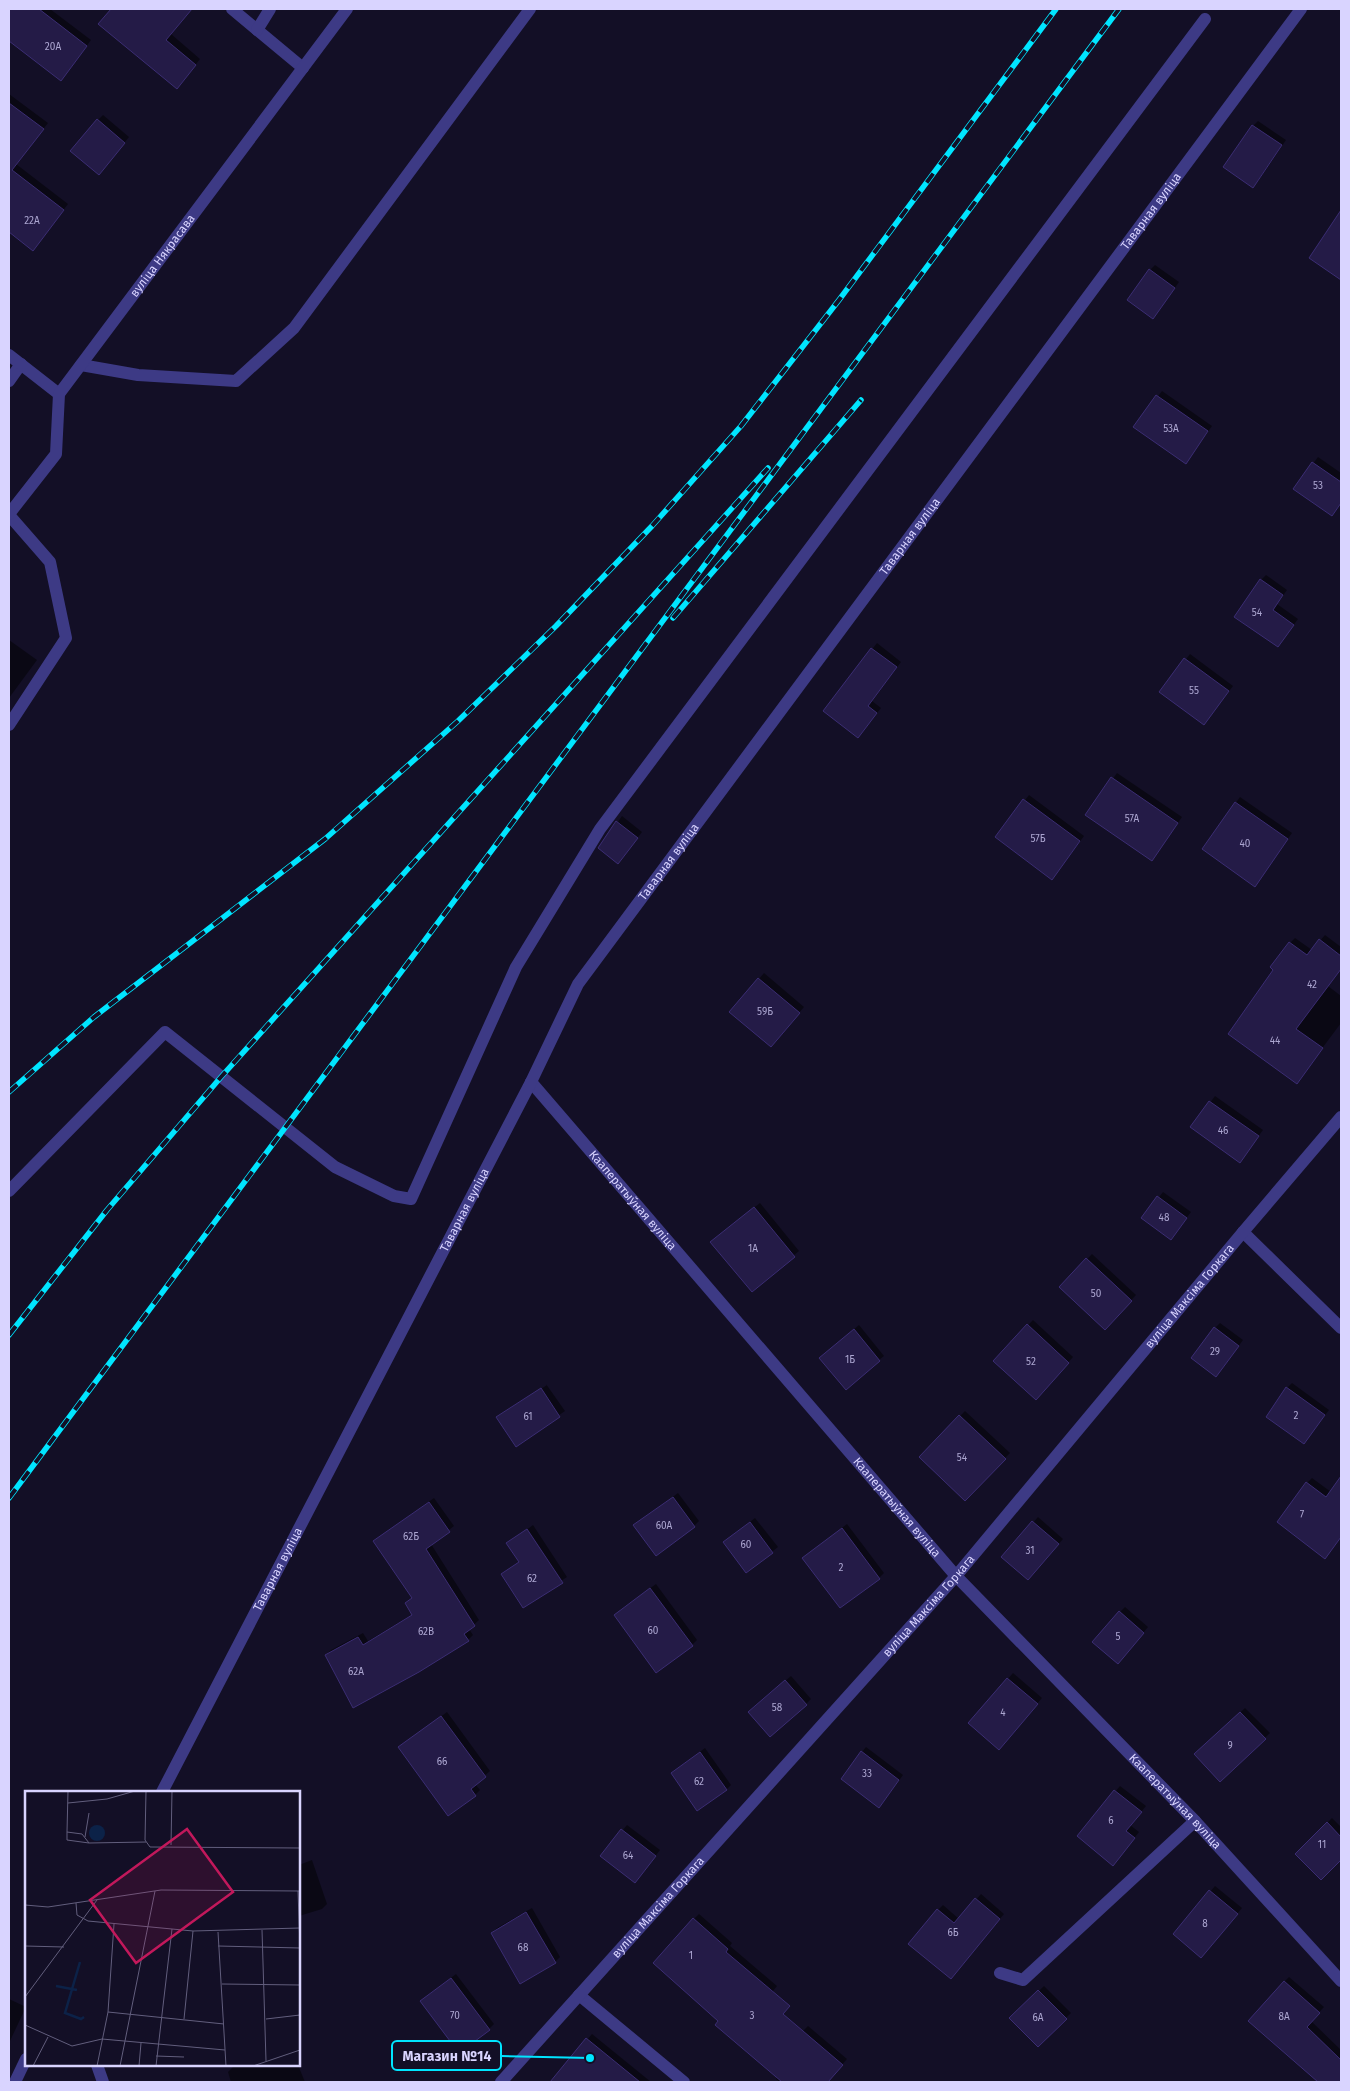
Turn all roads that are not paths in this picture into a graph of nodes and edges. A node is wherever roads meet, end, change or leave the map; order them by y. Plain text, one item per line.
1 (232, 9) edge
2 (270, 9) edge
3 (347, 9) edge
4 (530, 9) edge
5 (1301, 9) edge
6 (1205, 19) dead end
7 (258, 30) junction
8 (303, 68) junction
9 (9, 355) edge
10 (21, 364) junction
11 (81, 365) junction
12 (9, 381) edge
13 (59, 394) junction
14 (9, 515) edge
15 (9, 725) edge
16 (531, 1082) junction
17 (1341, 1117) edge
18 (9, 1191) edge
19 (1243, 1232) junction
20 (1341, 1328) edge
21 (956, 1576) junction
22 (163, 1791) edge
23 (1195, 1821) junction
24 (1000, 1973) dead end
25 (1341, 1981) edge
26 (579, 1995) junction
27 (25, 2061) edge
28 (97, 2066) edge
29 (15, 2082) edge
30 (103, 2082) edge
31 (501, 2082) edge
32 (684, 2082) edge

1 - 7 street
2 - 7 street
3 - 8 street, вуліца Някрасава
4 - 11 street
5 - 16 street, Таварная вуліца
6 - 18 street
7 - 8 street
8 - 11 street, вуліца Някрасава
9 - 10 street
10 - 12 street
10 - 13 street
11 - 13 street, вуліца Някрасава
13 - 14 street
14 - 15 street
16 - 21 street, Кааператыўная вуліца
16 - 22 street, Таварная вуліца
17 - 19 street, вуліца Максіма Горкага
19 - 20 street
19 - 21 street, вуліца Максіма Горкага
21 - 23 street, Кааператыўная вуліца
21 - 26 street, вуліца Максіма Горкага
23 - 24 street
23 - 25 street, Кааператыўная вуліца
26 - 31 street, вуліца Максіма Горкага
26 - 32 street
27 - 29 street
28 - 30 street

